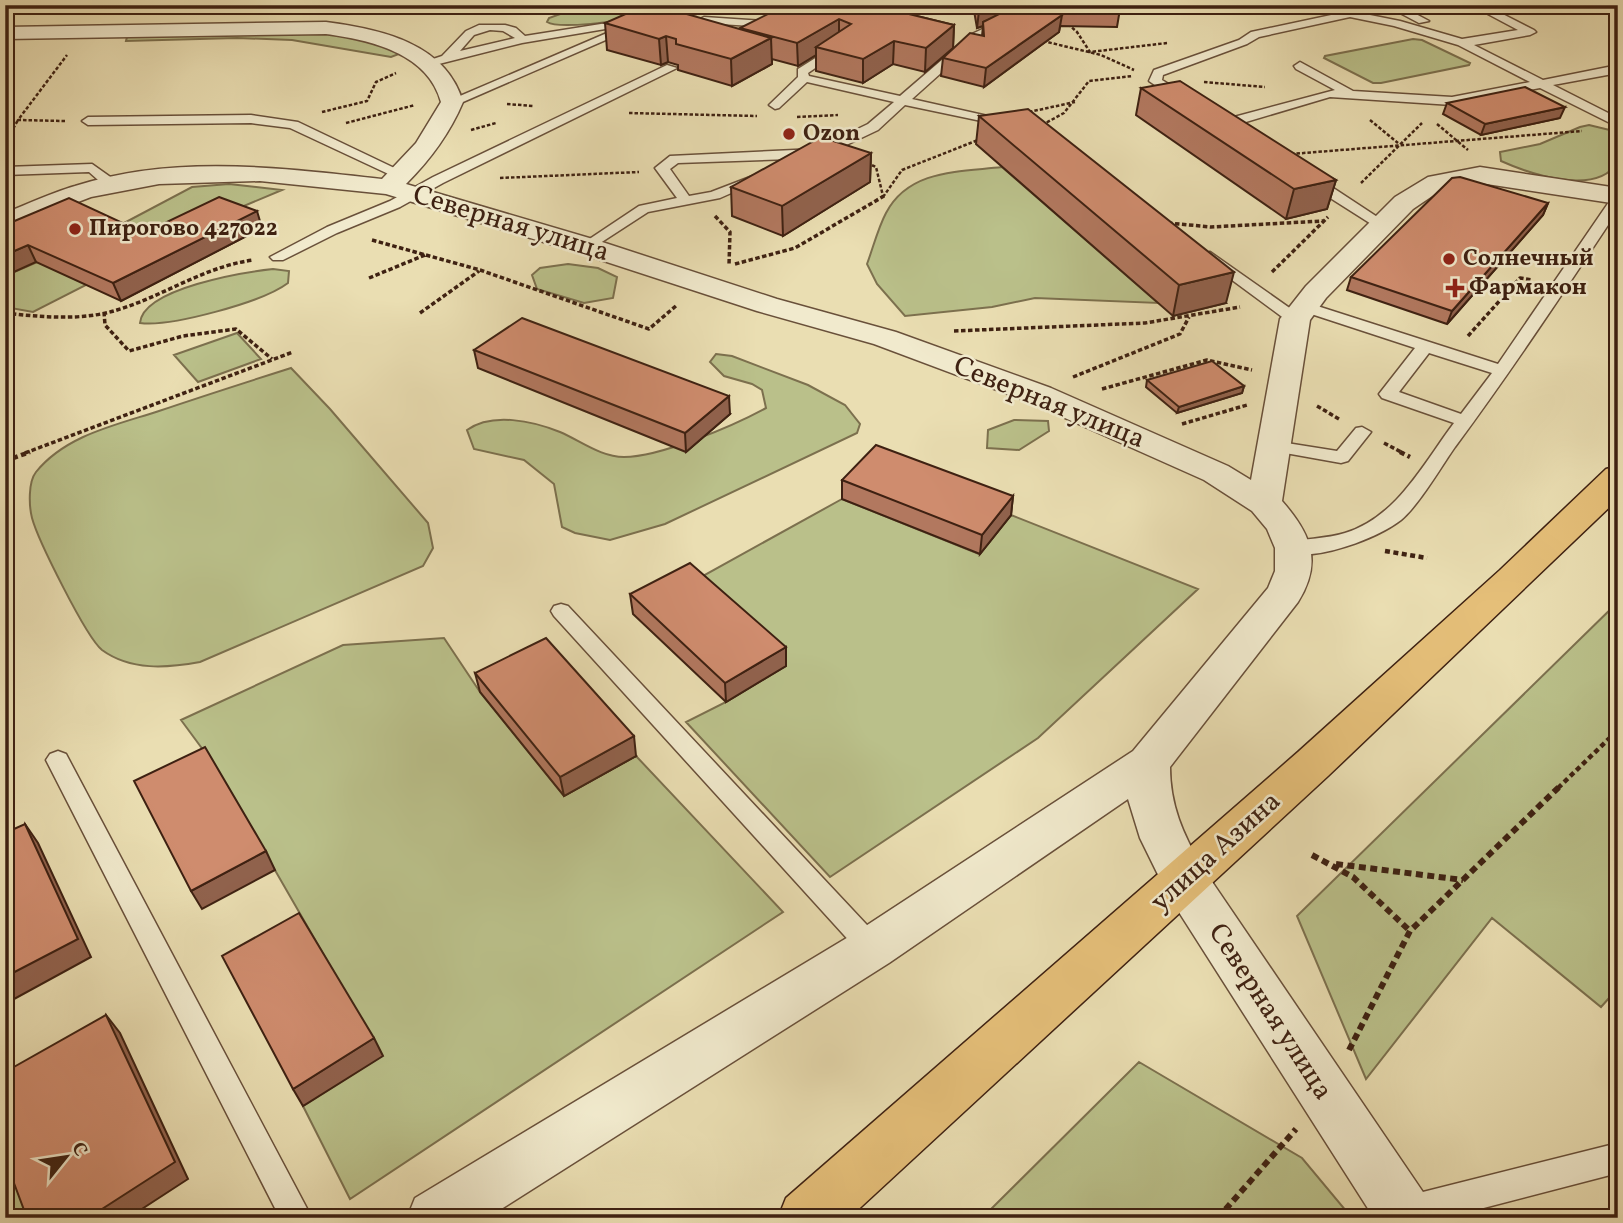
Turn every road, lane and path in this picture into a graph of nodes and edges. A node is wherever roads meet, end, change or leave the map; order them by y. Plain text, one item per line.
1 (743, 5) edge
2 (808, 5) edge
3 (1042, 5) edge
4 (1390, 5) edge
5 (1476, 5) edge
6 (663, 17) junction
7 (648, 19) junction
8 (1065, 24) edge
9 (990, 29) junction
10 (68, 32) junction
11 (5, 33) edge
12 (522, 40) junction
13 (1465, 43) junction
14 (842, 46) edge
15 (1090, 52) junction
16 (436, 61) junction
17 (1300, 66) dead end
18 (671, 68) edge
19 (1618, 69) edge
20 (1139, 72) dead end
21 (804, 78) junction
22 (1545, 84) junction
23 (473, 94) junction
24 (1353, 94) junction
25 (905, 100) junction
26 (452, 102) junction
27 (1190, 103) edge
28 (775, 105) dead end
29 (582, 110) junction
30 (891, 113) junction
31 (758, 117) dead end
32 (785, 117) dead end
33 (1428, 117) dead end
34 (18, 120) junction
35 (88, 121) joint
36 (1618, 123) edge
37 (293, 125) junction
38 (1027, 130) joint
39 (1591, 130) dead end
40 (1244, 137) edge
41 (1460, 142) junction
42 (5, 143) edge
43 (824, 151) junction
44 (1273, 156) joint
45 (664, 170) junction
46 (5, 171) edge
47 (1480, 175) junction
48 (111, 184) junction
49 (410, 184) junction
50 (883, 197) junction
51 (1618, 198) edge
52 (692, 200) junction
53 (1324, 221) edge
54 (5, 222) edge
55 (1162, 223) joint
56 (1381, 224) junction
57 (332, 230) junction
58 (586, 246) junction
59 (425, 255) junction
60 (278, 257) joint
61 (729, 265) junction
62 (480, 270) junction
63 (369, 278) dead end
64 (1539, 282) dead end
65 (702, 284) junction
66 (1254, 290) junction
67 (104, 312) junction
68 (5, 313) edge
69 (420, 313) dead end
70 (1300, 313) junction
71 (1189, 316) junction
72 (943, 331) dead end
73 (1425, 346) junction
74 (293, 352) dead end
75 (1451, 354) junction
76 (273, 359) junction
77 (1502, 371) junction
78 (1286, 386) junction
79 (1094, 391) dead end
80 (1040, 395) junction
81 (1465, 421) junction
82 (1181, 424) dead end
83 (1362, 432) dead end
84 (1274, 446) junction
85 (5, 461) edge
86 (1618, 477) edge
87 (1264, 503) junction
88 (1293, 548) junction
89 (561, 611) dead end
90 (1618, 730) edge
91 (58, 760) dead end
92 (1148, 763) junction
93 (1311, 856) dead end
94 (1336, 864) junction
95 (1463, 880) junction
96 (1185, 881) junction
97 (1410, 931) junction
98 (872, 948) junction
99 (1325, 1097) junction
100 (1618, 1158) edge
101 (1405, 1215) edge
102 (297, 1218) edge
103 (435, 1218) edge
104 (806, 1218) edge
105 (1218, 1218) edge

1 - 6 lane
2 - 6 lane
3 - 9 lane
4 - 13 lane
5 - 13 lane
6 - 7 lane
7 - 12 lane
7 - 23 lane
8 - 15 path
9 - 15 path
9 - 25 lane
10 - 11 street
10 - 16 street
10 - 34 path
12 - 16 lane
12 - 16 lane
13 - 22 lane
13 - 27 lane
14 - 21 lane
15 - 20 path
16 - 26 street
16 - 37 path
17 - 24 lane
18 - 29 lane
19 - 22 lane
21 - 25 lane
21 - 28 lane
22 - 24 lane
22 - 36 lane
23 - 26 lane
23 - 29 path
24 - 40 lane
25 - 30 lane
25 - 38 lane
26 - 49 street
29 - 31 path
29 - 49 lane
30 - 32 path
30 - 43 lane
33 - 41 path
34 - 35 path
34 - 42 path
35 - 37 lane
37 - 49 lane
38 - 50 path
39 - 41 path
41 - 44 path
41 - 47 path
43 - 45 lane
43 - 50 path
43 - 52 lane
44 - 56 lane
45 - 49 path
45 - 52 lane
46 - 48 lane
47 - 51 street
47 - 56 street
48 - 49 street, Северная улица
48 - 54 street, Северная улица
49 - 57 lane
49 - 58 street, Северная улица
50 - 61 path
51 - 77 lane
52 - 58 lane
52 - 61 path
53 - 55 path
55 - 66 lane
56 - 70 street
57 - 59 path
57 - 60 lane
58 - 65 street, Северная улица
59 - 62 path
59 - 63 path
60 - 67 path
61 - 65 path
62 - 65 path
62 - 69 path
64 - 75 path
65 - 80 street, Северная улица
66 - 70 lane
66 - 71 path
67 - 68 path
67 - 76 path
70 - 73 lane
70 - 78 street
71 - 72 path
71 - 80 path
73 - 75 lane
73 - 81 lane
74 - 76 path
75 - 77 lane
76 - 85 path
77 - 81 lane
78 - 79 path
78 - 82 path
78 - 84 street
80 - 87 street, Северная улица
81 - 88 lane
83 - 84 lane
84 - 87 street
86 - 96 main road, улица Азина
87 - 88 street, Северная улица
88 - 92 street
89 - 98 lane
90 - 95 path
91 - 102 lane
92 - 96 street, Северная улица
92 - 98 street
93 - 94 path
94 - 95 path
94 - 97 path
95 - 97 path
96 - 99 street, Северная улица
96 - 104 main road, улица Азина
97 - 99 path
98 - 103 street
99 - 101 street, Северная улица
99 - 105 path
100 - 101 lane

